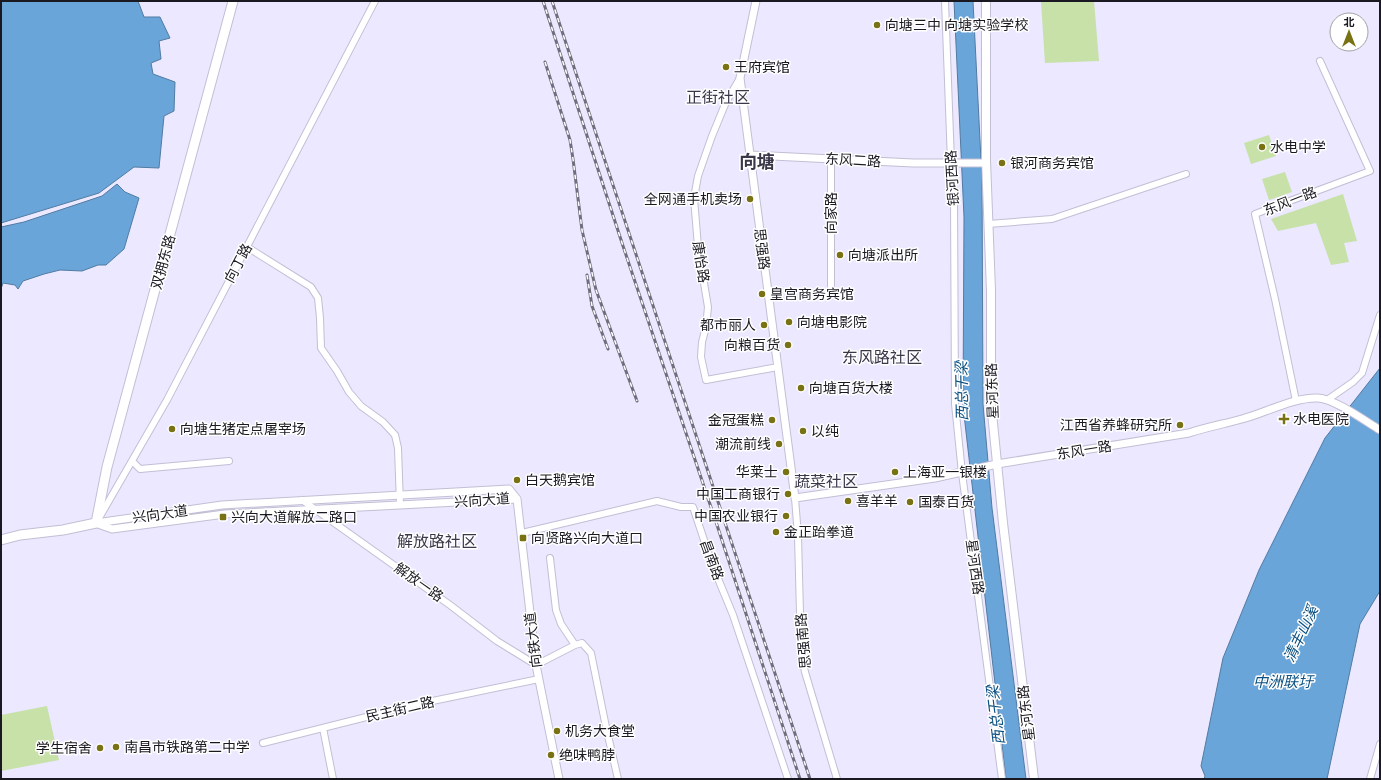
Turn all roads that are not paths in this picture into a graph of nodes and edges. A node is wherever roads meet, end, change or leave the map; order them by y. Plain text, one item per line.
1 (233, 1) edge
2 (375, 1) edge
3 (756, 1) edge
4 (945, 1) edge
5 (986, 1) edge
6 (1320, 61) dead end
7 (740, 78) junction
8 (750, 155) junction
9 (831, 159) junction
10 (954, 163) junction
11 (984, 163) junction
12 (1186, 174) dead end
13 (988, 224) junction
14 (247, 247) junction
15 (831, 290) dead end
16 (1380, 315) edge
17 (955, 355) joint
18 (778, 367) junction
19 (1296, 401) junction
20 (1331, 402) junction
21 (1380, 430) edge
22 (132, 461) junction
23 (229, 461) dead end
24 (997, 464) junction
25 (962, 473) junction
26 (400, 495) junction
27 (795, 498) junction
28 (517, 499) junction
29 (302, 500) junction
30 (400, 505) junction
31 (315, 510) junction
32 (96, 523) junction
33 (522, 534) junction
34 (1, 540) edge
35 (550, 558) dead end
36 (575, 645) junction
37 (536, 665) junction
38 (539, 679) junction
39 (323, 728) junction
40 (263, 743) dead end
41 (1380, 744) edge
42 (333, 779) edge
43 (559, 779) edge
44 (618, 779) edge
45 (788, 779) edge
46 (837, 779) edge
47 (1002, 779) edge
48 (1034, 779) edge
49 (1370, 779) edge

1 - 32 main road, 双拥东路
2 - 14 street, 向丁路
3 - 7 street, 思强路
4 - 10 street, 银河西路
5 - 11 main road, 星河东路
6 - 19 street, 东风一路
7 - 8 street, 思强路
7 - 18 street, 康怡路
8 - 9 street, 东风二路
8 - 18 street, 思强路
9 - 10 street, 东风二路
9 - 15 street, 向家路
10 - 11 street, 东风二路
10 - 17 street, 银河西路
11 - 13 main road, 星河东路
12 - 13 street
13 - 24 main road, 星河东路
14 - 22 street, 向丁路
14 - 26 street
16 - 20 street
17 - 25 street, 星河西路
18 - 27 street, 思强路
19 - 20 street, 东风一路
19 - 24 street, 东风一路
20 - 21 street
22 - 23 street
22 - 32 street, 向丁路
24 - 25 street, 东风一路
24 - 48 main road, 星河东路
25 - 27 street
25 - 47 street, 星河西路
26 - 28 street, 兴向大道
26 - 29 street, 兴向大道
26 - 30 street
27 - 46 street, 思强南路
28 - 30 street, 兴向大道
28 - 33 street, 向铁大道
29 - 31 street, 解放一路
29 - 32 street, 兴向大道
30 - 31 street, 兴向大道
31 - 32 street, 兴向大道
31 - 37 street, 解放一路
32 - 34 main road, 兴向大道
33 - 37 street, 向铁大道
33 - 45 street, 昌南路
35 - 36 street
36 - 37 street
36 - 44 street
37 - 38 street, 向铁大道
38 - 39 street, 民主街二路
38 - 43 street, 向铁大道
39 - 40 street, 民主街二路
39 - 42 street
41 - 49 street

